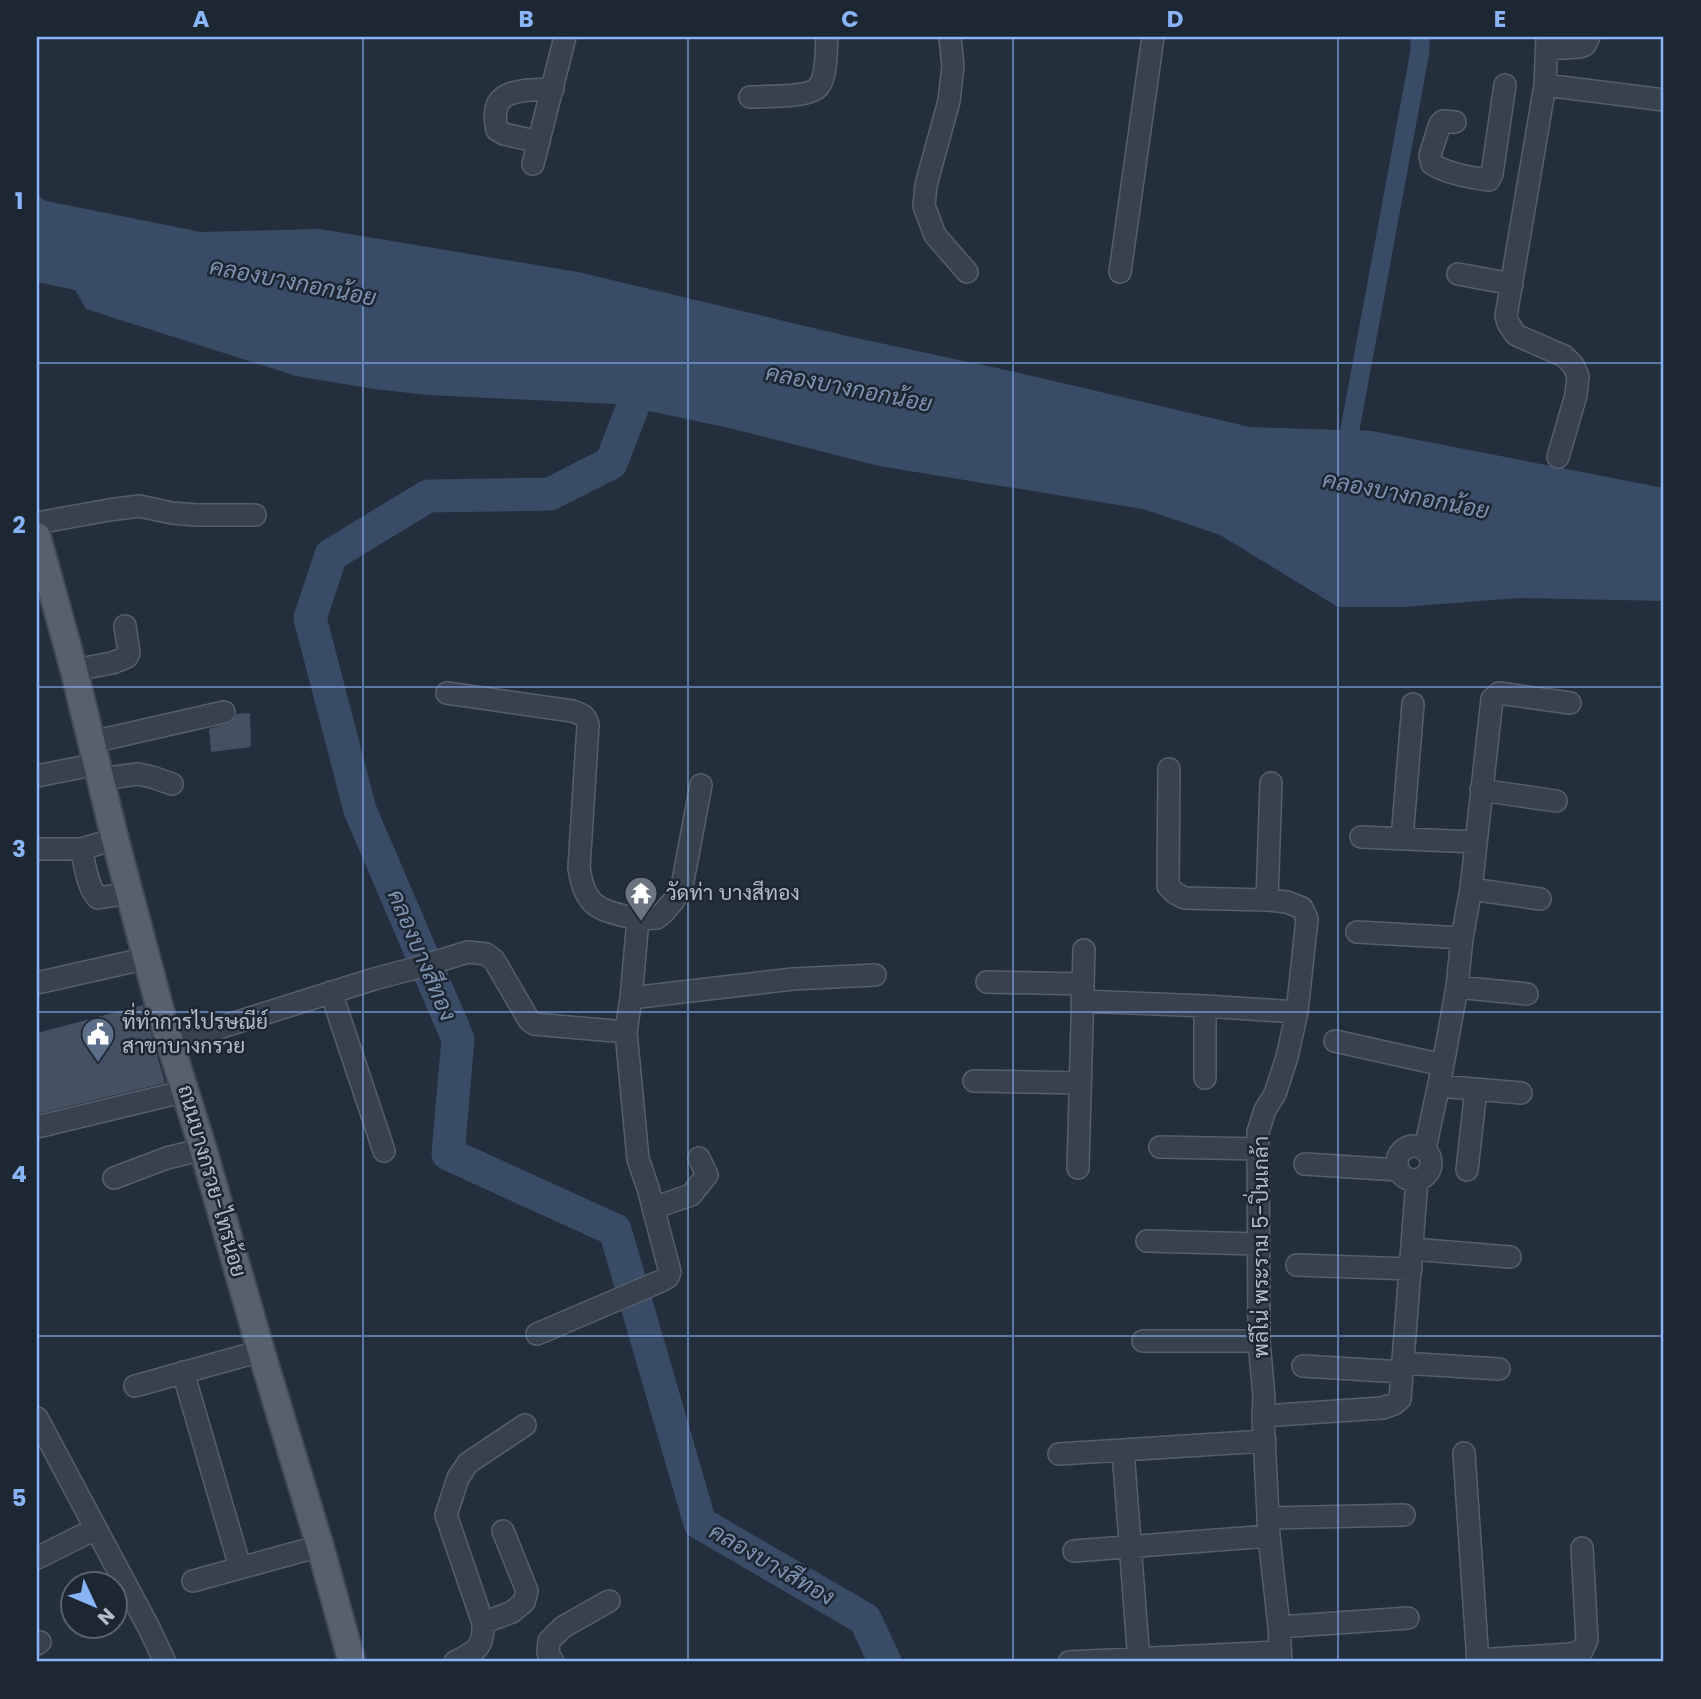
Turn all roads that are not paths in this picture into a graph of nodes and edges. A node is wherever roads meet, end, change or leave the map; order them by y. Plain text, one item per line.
1 (565, 37) edge
2 (827, 37) edge
3 (950, 37) edge
4 (1153, 37) edge
5 (1589, 37) edge
6 (1547, 43) edge
7 (1505, 85) dead end
8 (1545, 85) junction
9 (553, 89) junction
10 (750, 97) dead end
11 (1664, 100) edge
12 (1455, 122) dead end
13 (539, 142) junction
14 (533, 164) dead end
15 (1489, 180) junction
16 (1527, 188) junction
17 (967, 272) dead end
18 (1121, 272) dead end
19 (1458, 274) dead end
20 (1511, 284) junction
21 (1558, 457) dead end
22 (255, 515) dead end
23 (37, 523) edge
24 (37, 536) edge
25 (125, 626) dead end
26 (74, 670) junction
27 (447, 692) dead end
28 (1570, 703) dead end
29 (1413, 704) dead end
30 (225, 712) dead end
31 (96, 762) junction
32 (1169, 769) dead end
33 (37, 776) edge
34 (1270, 783) dead end
35 (172, 784) dead end
36 (701, 785) dead end
37 (1481, 790) junction
38 (1556, 801) dead end
39 (1361, 837) dead end
40 (115, 839) junction
41 (1402, 839) junction
42 (1475, 842) junction
43 (37, 849) edge
44 (81, 849) junction
45 (1471, 889) junction
46 (130, 893) junction
47 (1540, 899) dead end
48 (1267, 900) junction
49 (638, 919) junction
50 (1357, 932) dead end
51 (1462, 938) junction
52 (1084, 950) dead end
53 (148, 958) junction
54 (875, 975) dead end
55 (988, 982) dead end
56 (37, 983) edge
57 (1457, 987) junction
58 (331, 992) junction
59 (1083, 993) junction
60 (1527, 994) dead end
61 (631, 998) junction
62 (1205, 1006) junction
63 (1297, 1012) junction
64 (626, 1032) junction
65 (1335, 1041) dead end
66 (171, 1043) junction
67 (1443, 1065) junction
68 (1205, 1078) dead end
69 (974, 1081) dead end
70 (1080, 1083) junction
71 (1439, 1086) junction
72 (1476, 1089) junction
73 (186, 1091) junction
74 (1521, 1093) dead end
75 (37, 1127) edge
76 (1160, 1147) dead end
77 (203, 1149) junction
78 (1258, 1149) junction
79 (384, 1151) dead end
80 (699, 1158) dead end
81 (1305, 1164) dead end
82 (1078, 1168) dead end
83 (1467, 1170) dead end
84 (1408, 1175) junction
85 (114, 1178) dead end
86 (653, 1208) junction
87 (1147, 1241) dead end
88 (1258, 1244) junction
89 (1510, 1257) dead end
90 (1411, 1259) junction
91 (1297, 1265) dead end
92 (537, 1334) dead end
93 (1143, 1341) dead end
94 (1259, 1341) junction
95 (261, 1351) junction
96 (1303, 1366) dead end
97 (1402, 1368) junction
98 (1499, 1369) dead end
99 (183, 1372) junction
100 (135, 1386) dead end
101 (1263, 1416) junction
102 (37, 1418) edge
103 (525, 1425) dead end
104 (1265, 1441) junction
105 (1123, 1450) junction
106 (1464, 1453) dead end
107 (1059, 1454) dead end
108 (1404, 1515) dead end
109 (1268, 1527) junction
110 (95, 1529) junction
111 (503, 1531) dead end
112 (320, 1546) junction
113 (1131, 1547) junction
114 (1582, 1548) dead end
115 (1074, 1551) dead end
116 (37, 1558) edge
117 (240, 1567) junction
118 (193, 1581) dead end
119 (609, 1601) dead end
120 (1408, 1618) dead end
121 (483, 1623) junction
122 (1279, 1627) junction
123 (1281, 1657) edge
124 (1139, 1661) edge
125 (1478, 1661) edge
126 (165, 1662) edge
127 (352, 1662) edge
128 (455, 1662) edge
129 (553, 1662) edge
130 (1069, 1662) edge

1 - 9 street
2 - 10 street
3 - 17 street
4 - 18 street
5 - 6 street
6 - 8 street
7 - 15 street
8 - 11 street
8 - 16 street
9 - 13 street
9 - 13 street
12 - 15 street
13 - 14 street
15 - 16 street
16 - 20 street
19 - 20 street
20 - 21 street
22 - 23 street
24 - 26 main road, ถนนบางกรวย-ไทรน้อย
25 - 26 street
26 - 31 main road, ถนนบางกรวย-ไทรน้อย
27 - 49 street
28 - 37 street
29 - 41 street
30 - 31 street
31 - 33 street
31 - 35 street
31 - 40 main road, ถนนบางกรวย-ไทรน้อย
32 - 48 street
34 - 48 street
36 - 49 street
37 - 38 street
37 - 42 street
39 - 41 street
40 - 44 street
40 - 46 main road, ถนนบางกรวย-ไทรน้อย
41 - 42 street
42 - 45 street
43 - 44 street
44 - 46 street
45 - 47 street
45 - 51 street
46 - 53 main road, ถนนบางกรวย-ไทรน้อย
48 - 63 street, พลีโน่ พระราม 5-ปิ่นเกล้า
49 - 61 street
50 - 51 street
51 - 57 street
52 - 59 street
53 - 56 street
53 - 66 main road, ถนนบางกรวย-ไทรน้อย
54 - 61 street
55 - 59 street
57 - 60 street
57 - 67 street
58 - 64 street
58 - 66 street
58 - 79 street
59 - 62 street
59 - 70 street
61 - 64 street
62 - 63 street
62 - 68 street
63 - 78 street, พลีโน่ พระราม 5-ปิ่นเกล้า
64 - 86 street
65 - 67 street
66 - 73 main road, ถนนบางกรวย-ไทรน้อย
67 - 71 street
69 - 70 street
70 - 82 street
71 - 72 street
71 - 84 street
72 - 74 street
72 - 83 street
73 - 75 street
73 - 77 main road, ถนนบางกรวย-ไทรน้อย
76 - 78 street
77 - 85 street
77 - 95 main road, ถนนบางกรวย-ไทรน้อย
78 - 88 street, พลีโน่ พระราม 5-ปิ่นเกล้า
80 - 86 street
81 - 84 street
84 - 90 street
86 - 92 street
87 - 88 street
88 - 94 street, พลีโน่ พระราม 5-ปิ่นเกล้า
89 - 90 street
90 - 91 street
90 - 97 street
93 - 94 street
94 - 101 street, พลีโน่ พระราม 5-ปิ่นเกล้า
95 - 99 street
95 - 112 main road, ถนนบางกรวย-ไทรน้อย
96 - 97 street
97 - 98 street
97 - 101 street
99 - 100 street
99 - 117 street
101 - 104 street, พลีโน่ พระราม 5-ปิ่นเกล้า
102 - 110 street
103 - 121 street
104 - 105 street
104 - 109 street, พลีโน่ พระราม 5-ปิ่นเกล้า
105 - 107 street
105 - 113 street
106 - 125 street
108 - 109 street
109 - 113 street
109 - 122 street, พลีโน่ พระราม 5-ปิ่นเกล้า
110 - 116 street
110 - 126 street
111 - 121 street
112 - 117 street
112 - 127 main road, ถนนบางกรวย-ไทรน้อย
113 - 115 street
113 - 124 street
114 - 125 street
117 - 118 street
119 - 129 street
120 - 122 street
121 - 128 street
122 - 123 street, พลีโน่ พระราม 5-ปิ่นเกล้า
123 - 124 street
124 - 130 street

